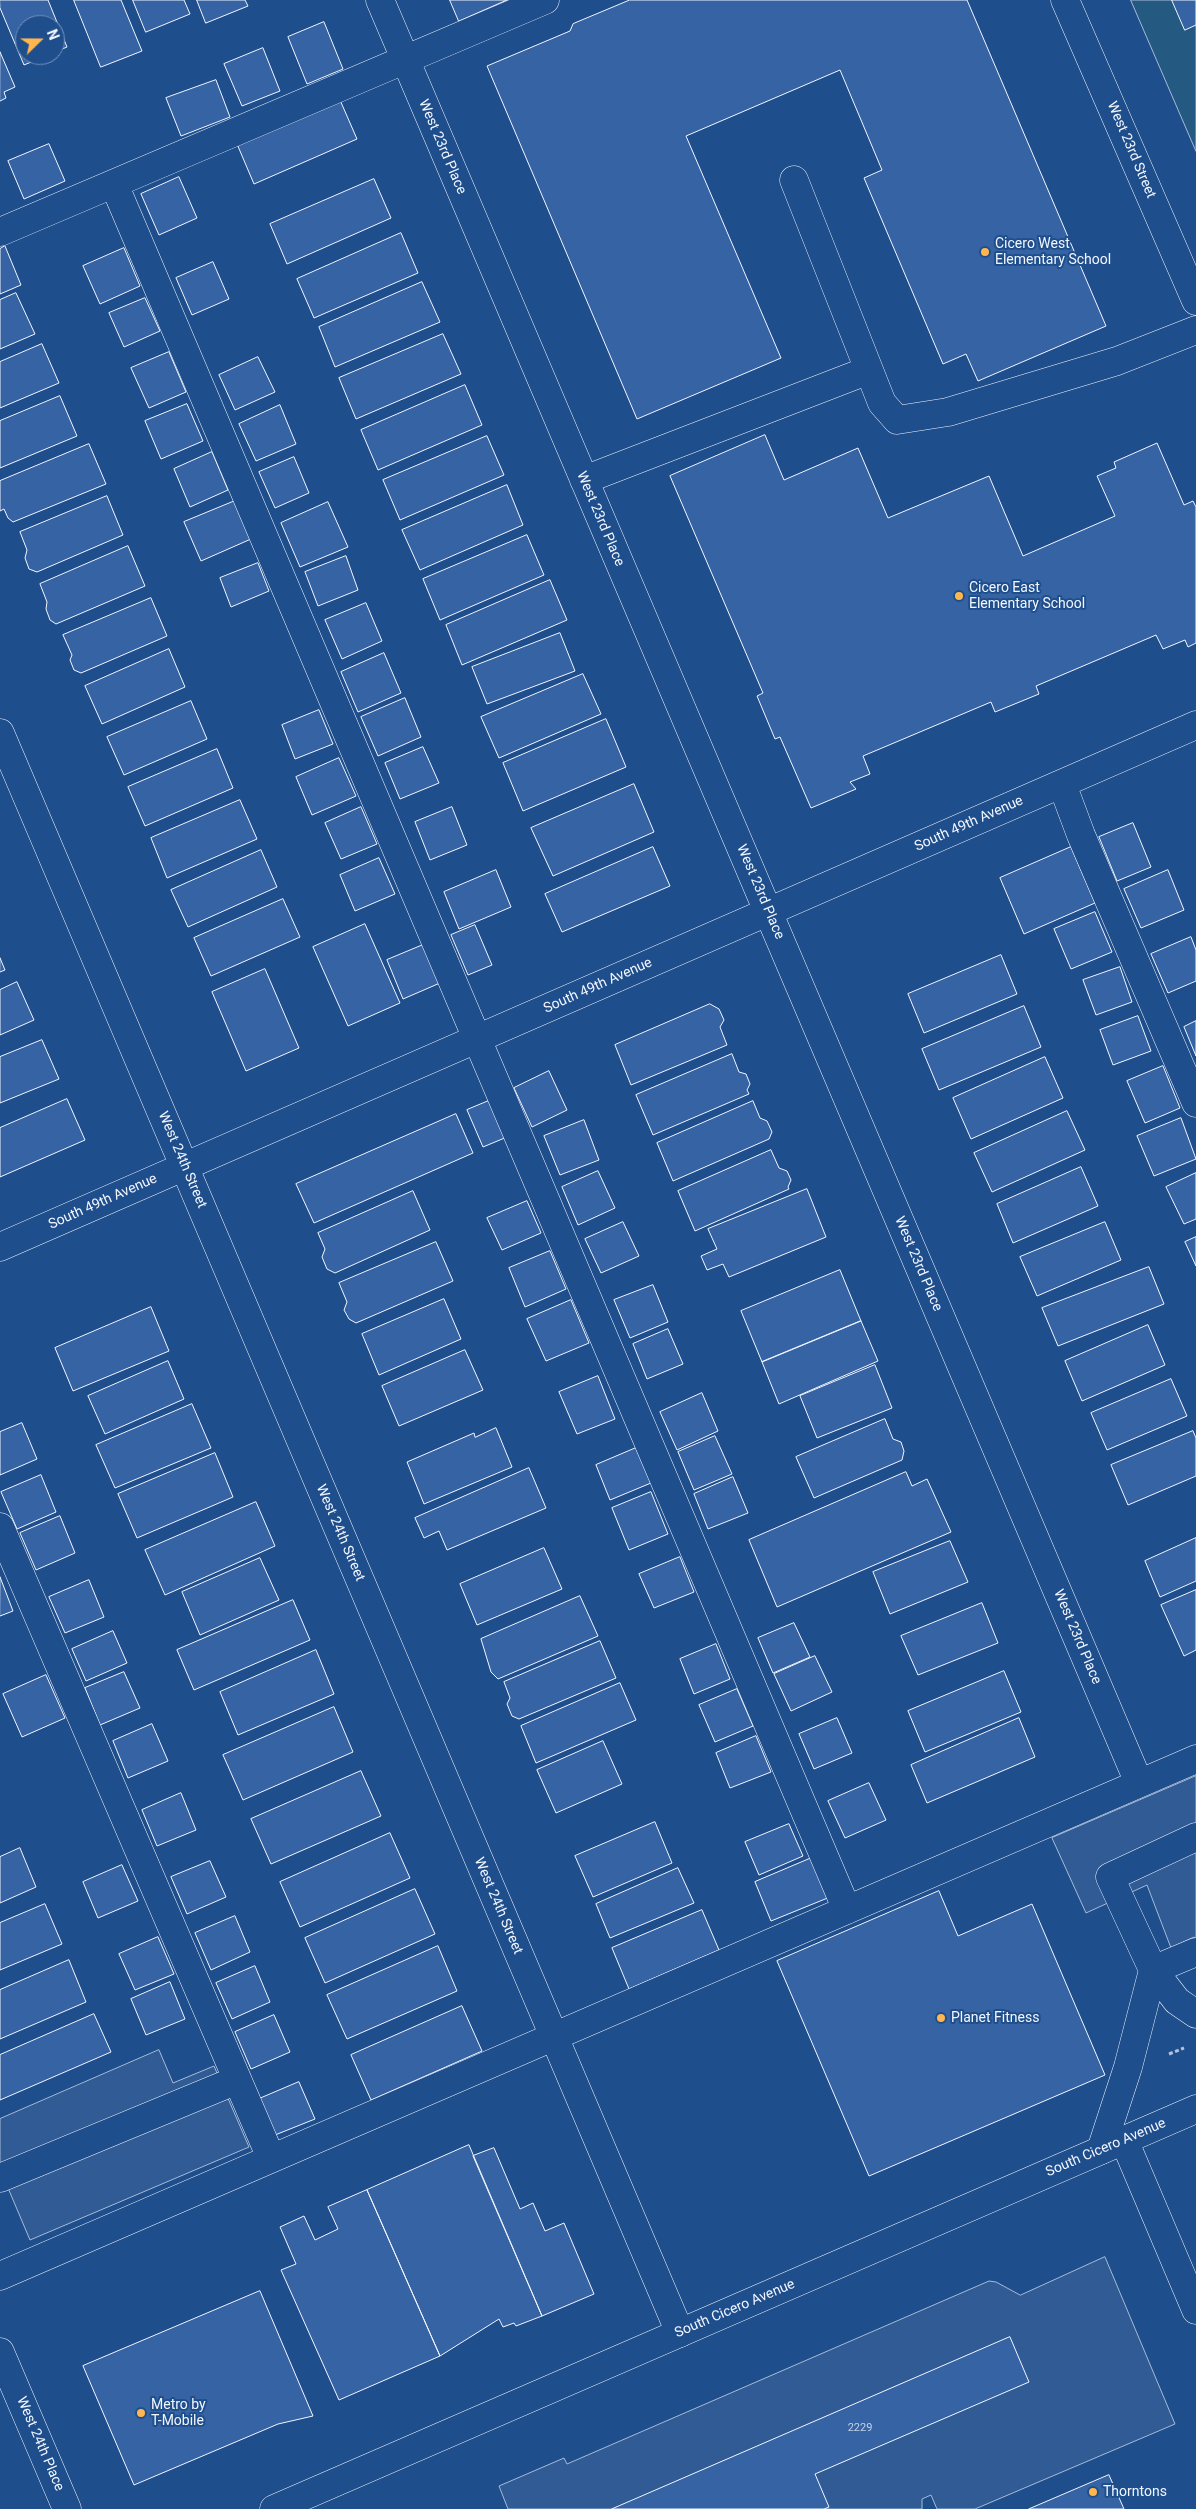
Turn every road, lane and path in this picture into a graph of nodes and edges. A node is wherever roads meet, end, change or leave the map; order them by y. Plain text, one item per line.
1 (380, 0) edge
2 (545, 0) edge
3 (1065, 0) edge
4 (405, 60) junction
5 (794, 180) dead end
6 (114, 184) junction
7 (0, 232) edge
8 (1196, 301) edge
9 (1196, 330) edge
10 (869, 370) junction
11 (584, 480) junction
12 (1196, 725) edge
13 (0, 732) edge
14 (1062, 784) junction
15 (768, 912) junction
16 (477, 1039) junction
17 (1196, 1103) edge
18 (184, 1166) junction
19 (0, 1247) edge
20 (0, 1527) edge
21 (1196, 1759) edge
22 (1140, 1783) junction
23 (1196, 1837) edge
24 (847, 1910) junction
25 (1196, 1952) edge
26 (1153, 1970) junction
27 (1196, 2014) edge
28 (554, 2037) junction
29 (237, 2080) junction
30 (1196, 2109) edge
31 (1112, 2145) junction
32 (271, 2158) junction
33 (0, 2178) edge
34 (0, 2276) edge
35 (1196, 2310) edge
36 (680, 2333) junction
37 (0, 2352) edge
38 (67, 2509) edge
39 (274, 2509) edge

1 - 4 street, West 23rd Place
2 - 4 street
3 - 8 street, West 23rd Street
4 - 6 street
4 - 11 street, West 23rd Place
5 - 10 street
6 - 7 street
6 - 16 street
9 - 10 street
10 - 11 street
11 - 15 street, West 23rd Place
12 - 14 street, South 49th Avenue
13 - 18 street, West 24th Street
14 - 15 street, South 49th Avenue
14 - 17 street
15 - 16 street, South 49th Avenue
15 - 22 street, West 23rd Place
16 - 18 street, South 49th Avenue
16 - 24 street
18 - 19 street, South 49th Avenue
18 - 28 street, West 24th Street
20 - 29 street
21 - 22 street
22 - 24 street
23 - 26 street
24 - 28 street
25 - 26 street
26 - 27 street
26 - 31 street
28 - 32 street
28 - 36 street, West 24th Street
29 - 32 street
29 - 33 street
30 - 31 street, South Cicero Avenue
31 - 35 street
31 - 36 street, South Cicero Avenue
32 - 34 street
36 - 39 street, South Cicero Avenue
37 - 38 street, West 24th Place

